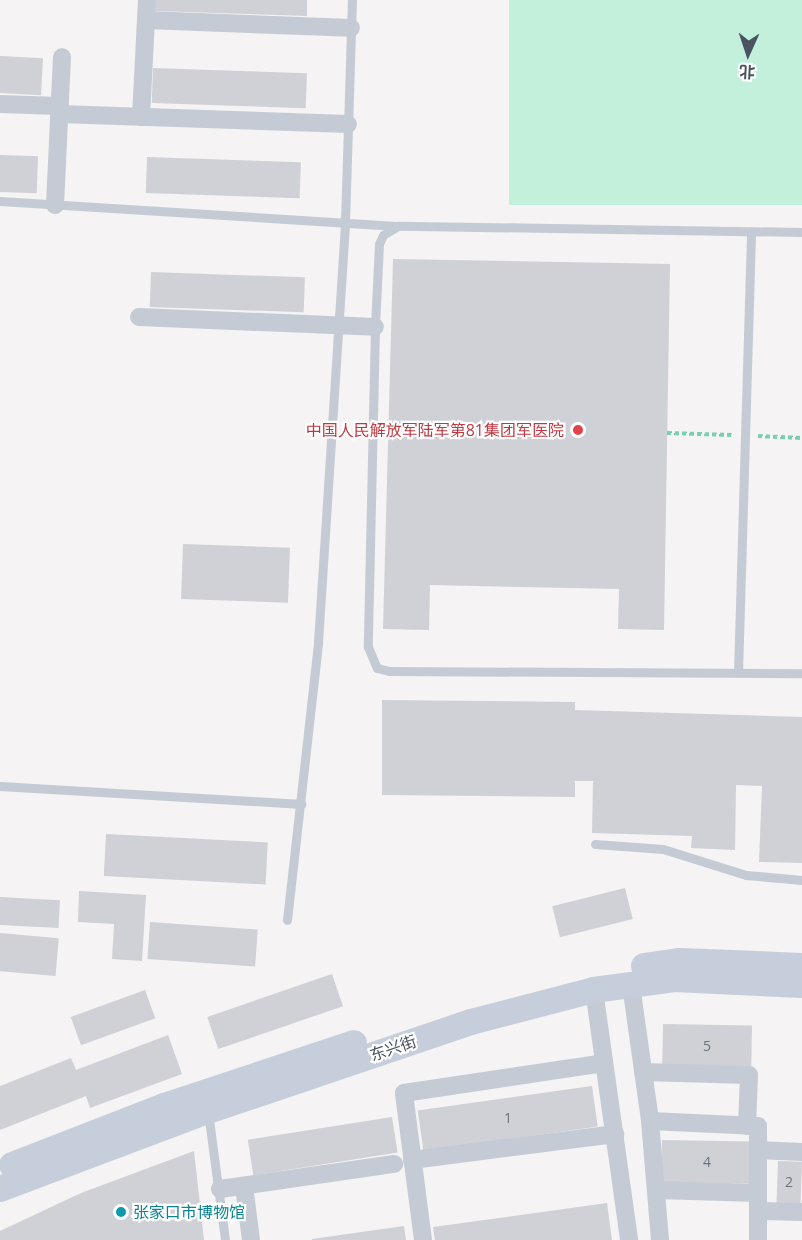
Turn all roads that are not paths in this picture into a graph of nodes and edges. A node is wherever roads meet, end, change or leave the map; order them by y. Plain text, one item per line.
1 (147, 0) edge
2 (352, 0) edge
3 (146, 21) junction
4 (351, 28) junction
5 (62, 57) dead end
6 (0, 104) edge
7 (60, 110) junction
8 (141, 117) junction
9 (348, 124) junction
10 (0, 201) edge
11 (56, 205) junction
12 (345, 222) junction
13 (398, 226) junction
14 (751, 231) junction
15 (802, 232) edge
16 (140, 317) dead end
17 (339, 325) junction
18 (375, 327) junction
19 (738, 673) junction
20 (802, 673) edge
21 (0, 786) edge
22 (302, 804) junction
23 (595, 844) dead end
24 (802, 880) edge
25 (287, 920) dead end
26 (802, 966) edge
27 (632, 985) junction
28 (802, 985) edge
29 (594, 990) junction
30 (604, 1063) junction
31 (644, 1072) junction
32 (208, 1112) junction
33 (650, 1121) junction
34 (747, 1126) junction
35 (615, 1134) junction
36 (759, 1150) junction
37 (802, 1152) edge
38 (403, 1162) junction
39 (0, 1169) edge
40 (244, 1186) junction
41 (0, 1189) edge
42 (220, 1190) junction
43 (657, 1190) junction
44 (758, 1202) junction
45 (802, 1212) edge
46 (225, 1240) edge
47 (251, 1240) edge
48 (423, 1240) edge
49 (629, 1240) edge
50 (660, 1240) edge
51 (758, 1240) edge

1 - 3 street
2 - 4 lane
3 - 4 street
3 - 8 street
4 - 9 lane
5 - 7 street
6 - 7 street
7 - 8 street
7 - 11 street
8 - 9 street
9 - 12 lane
10 - 11 lane
11 - 12 lane
12 - 13 lane
12 - 17 lane
13 - 14 lane
13 - 18 lane
14 - 15 lane
14 - 19 lane
16 - 17 street
17 - 18 street
17 - 22 lane
18 - 19 lane
19 - 20 lane
21 - 22 lane
22 - 25 lane
23 - 24 lane
26 - 39 main road, 东兴街
27 - 28 main road, 东兴街
27 - 29 main road, 东兴街
27 - 31 street
29 - 30 street
29 - 32 main road, 东兴街
30 - 35 street
30 - 38 street
31 - 33 street
31 - 34 street
32 - 41 main road, 东兴街
32 - 42 lane
33 - 34 street
33 - 43 street
34 - 36 street
35 - 38 street
35 - 49 street
36 - 37 street
36 - 44 street
38 - 40 street
38 - 48 street
40 - 42 street
40 - 47 street
42 - 46 lane
43 - 44 street
43 - 50 street
44 - 45 street
44 - 51 street

